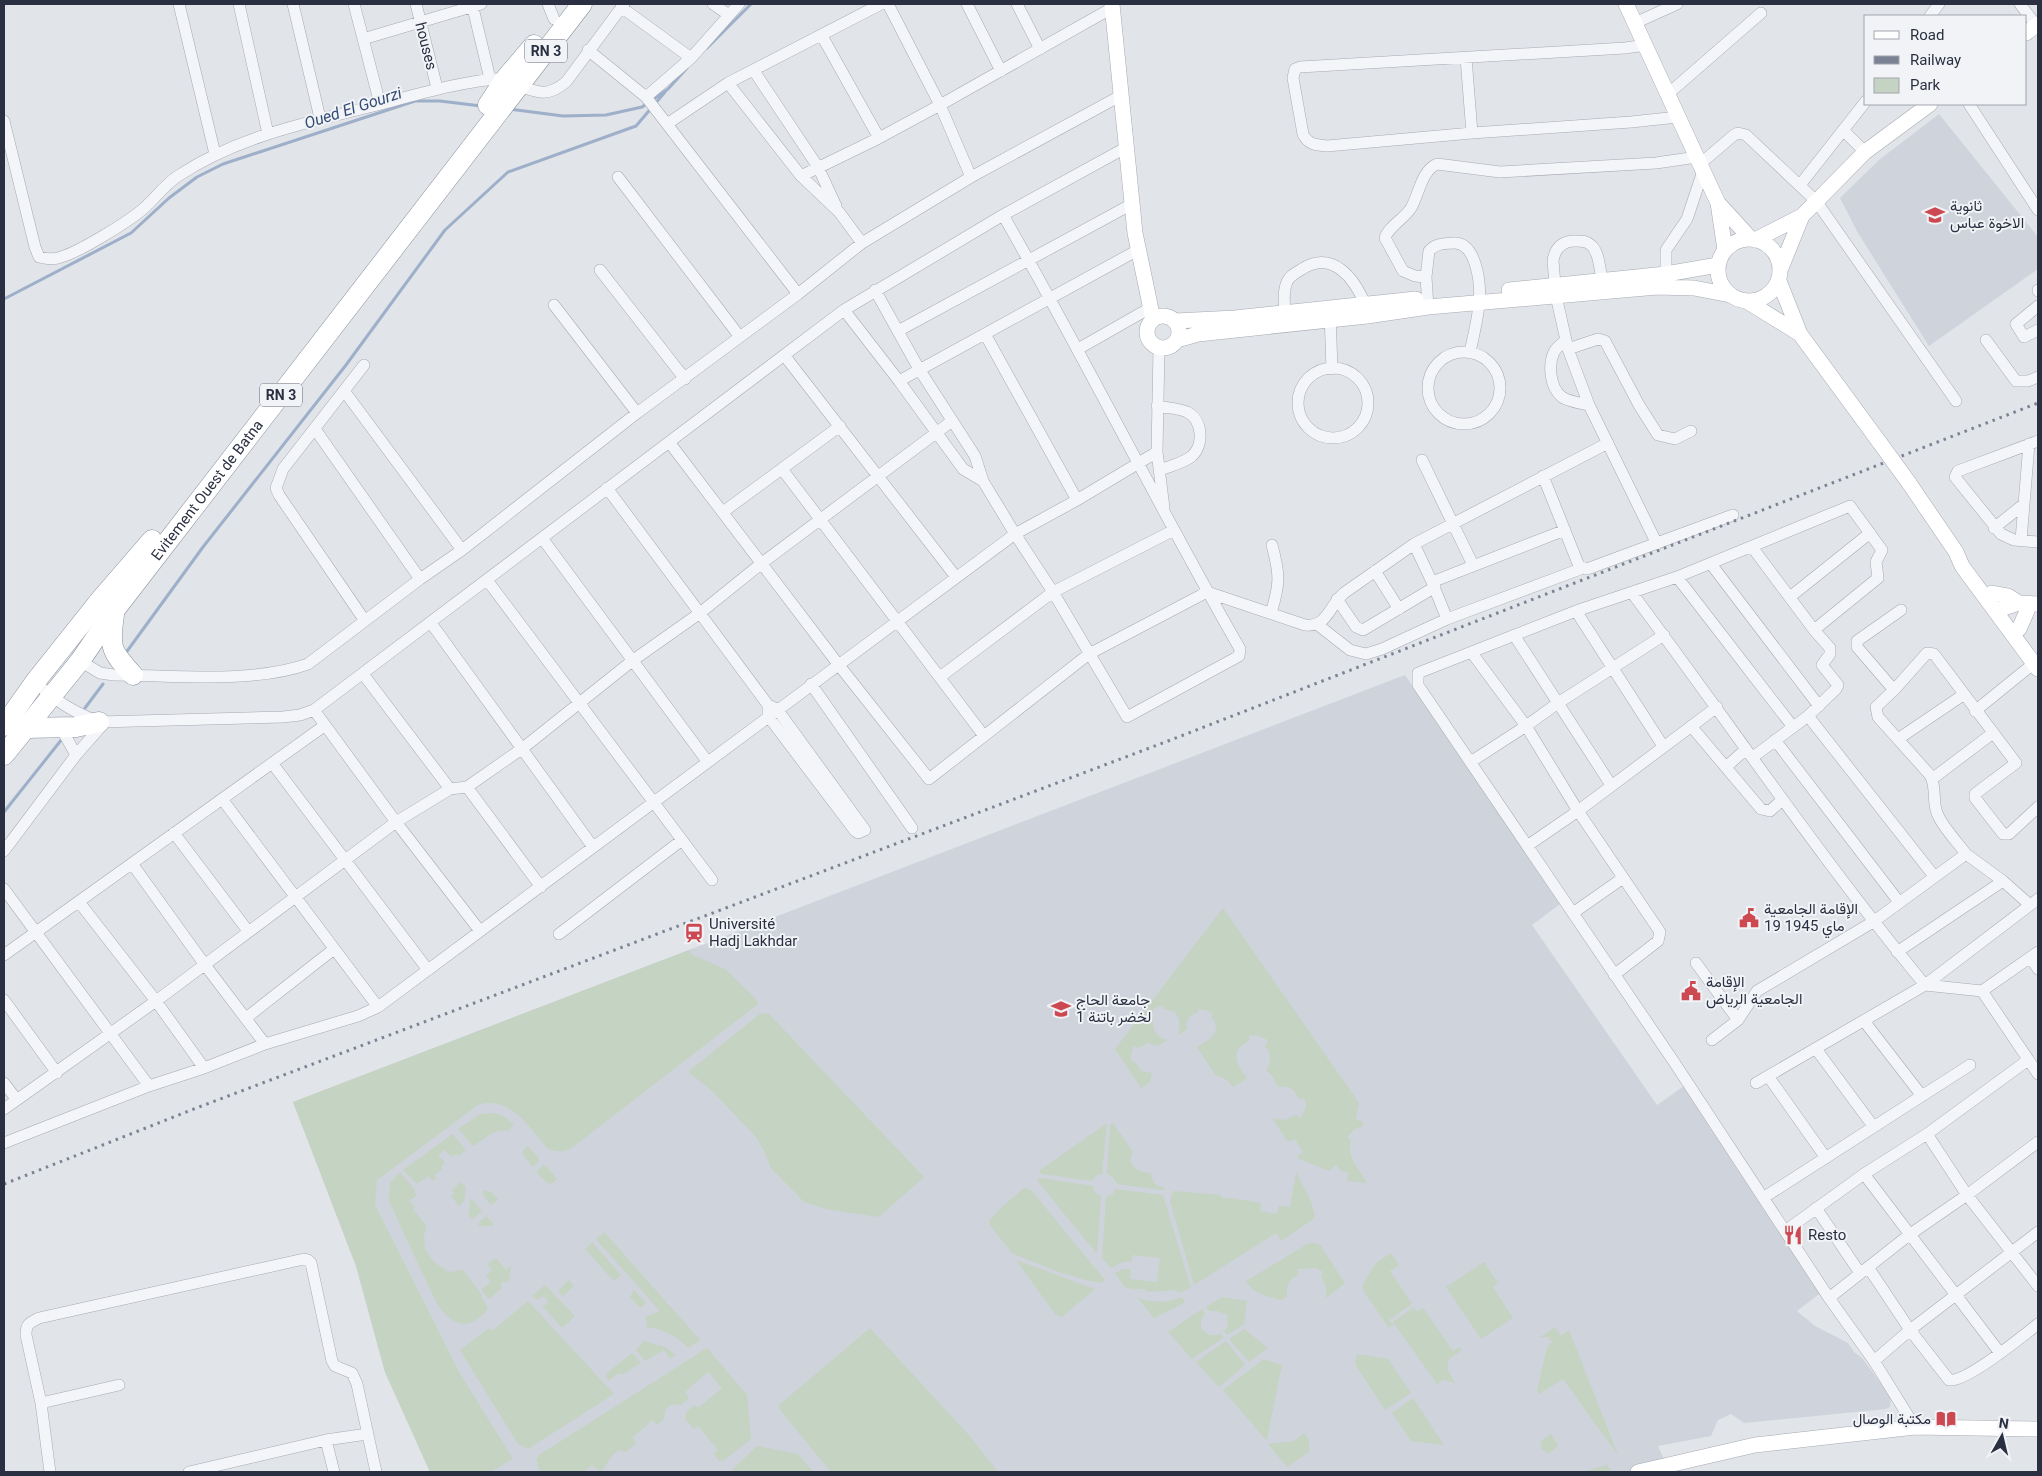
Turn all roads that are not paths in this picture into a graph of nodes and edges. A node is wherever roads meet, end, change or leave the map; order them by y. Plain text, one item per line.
1 (179, 4) edge
2 (239, 4) edge
3 (293, 4) edge
4 (354, 4) edge
5 (416, 4) edge
6 (582, 4) edge
7 (714, 4) edge
8 (739, 4) edge
9 (881, 4) edge
10 (888, 4) edge
11 (967, 4) edge
12 (1017, 4) edge
13 (1626, 4) edge
14 (1677, 4) edge
15 (1939, 4) edge
16 (2020, 4) edge
17 (475, 5) edge
18 (622, 5) edge
19 (1112, 6) edge
20 (556, 9) edge
21 (1761, 13) dead end
22 (728, 15) junction
23 (1931, 15) edge
24 (2026, 15) edge
25 (420, 23) junction
26 (1635, 23) junction
27 (822, 36) junction
28 (363, 39) junction
29 (1646, 45) junction
30 (1040, 49) junction
31 (588, 50) junction
32 (691, 58) junction
33 (1466, 58) junction
34 (754, 71) junction
35 (1001, 71) junction
36 (728, 83) junction
37 (504, 87) junction
38 (437, 88) junction
39 (1668, 94) junction
40 (1122, 95) junction
41 (647, 99) junction
42 (380, 104) junction
43 (1864, 104) edge
44 (940, 105) junction
45 (1929, 105) edge
46 (1970, 105) edge
47 (1678, 117) junction
48 (320, 118) junction
49 (664, 119) junction
50 (4, 121) edge
51 (478, 127) junction
52 (1843, 130) junction
53 (1472, 132) junction
54 (268, 134) junction
55 (879, 138) junction
56 (1127, 147) junction
57 (1866, 152) junction
58 (215, 154) junction
59 (1700, 164) junction
60 (818, 167) junction
61 (801, 176) junction
62 (618, 177) dead end
63 (971, 177) junction
64 (1800, 186) junction
65 (1816, 201) junction
66 (1718, 203) junction
67 (1132, 204) junction
68 (2038, 210) edge
69 (839, 212) junction
70 (1003, 214) junction
71 (1802, 216) junction
72 (1753, 239) junction
73 (862, 243) junction
74 (1138, 250) junction
75 (1725, 250) junction
76 (1030, 261) junction
77 (1718, 265) junction
78 (600, 270) dead end
79 (1666, 274) junction
80 (1780, 274) junction
81 (1426, 277) junction
82 (1602, 280) junction
83 (875, 290) junction
84 (1555, 291) junction
85 (798, 294) junction
86 (1730, 295) junction
87 (1479, 297) junction
88 (1051, 298) junction
89 (1427, 302) junction
90 (1748, 302) junction
91 (1365, 304) junction
92 (554, 305) dead end
93 (2038, 306) edge
94 (1151, 307) junction
95 (844, 310) junction
96 (1285, 312) junction
97 (1330, 313) junction
98 (1182, 321) junction
99 (2038, 330) edge
100 (898, 331) junction
101 (985, 334) junction
102 (1800, 334) junction
103 (740, 337) junction
104 (1177, 340) junction
105 (1986, 340) dead end
106 (1567, 345) junction
107 (1158, 348) junction
108 (1078, 349) junction
109 (1470, 353) junction
110 (784, 355) junction
111 (364, 365) dead end
112 (919, 369) junction
113 (1332, 369) junction
114 (2038, 377) edge
115 (685, 379) junction
116 (899, 381) junction
117 (345, 392) junction
118 (1956, 401) dead end
119 (1157, 406) junction
120 (1590, 406) junction
121 (637, 414) junction
122 (952, 421) junction
123 (840, 426) junction
124 (316, 429) junction
125 (1691, 431) dead end
126 (936, 433) junction
127 (669, 442) junction
128 (2034, 442) edge
129 (1608, 443) junction
130 (1157, 452) junction
131 (1422, 460) dead end
132 (1138, 465) junction
133 (782, 469) junction
134 (1160, 470) junction
135 (877, 476) junction
136 (1543, 476) junction
137 (983, 481) junction
138 (607, 488) junction
139 (1077, 500) junction
140 (2024, 504) junction
141 (724, 512) junction
142 (1165, 513) junction
143 (1733, 514) dead end
144 (820, 519) junction
145 (1452, 524) junction
146 (1994, 528) junction
147 (1174, 530) junction
148 (1565, 530) junction
149 (1870, 533) junction
150 (1014, 534) junction
151 (542, 538) junction
152 (2021, 540) junction
153 (2038, 542) edge
154 (1414, 544) junction
155 (1657, 544) junction
156 (1272, 545) dead end
157 (1752, 547) junction
158 (462, 550) junction
159 (1956, 552) junction
160 (762, 563) junction
161 (1711, 564) junction
162 (1473, 565) junction
163 (1583, 568) junction
164 (1375, 571) junction
165 (956, 577) junction
166 (1677, 577) junction
167 (420, 579) junction
168 (487, 580) junction
169 (1433, 584) junction
170 (1053, 592) junction
171 (1207, 592) junction
172 (1632, 593) junction
173 (1992, 593) junction
174 (1790, 597) junction
175 (1337, 599) junction
176 (2031, 606) edge
177 (1399, 609) junction
178 (1901, 610) dead end
179 (114, 611) junction
180 (1576, 611) junction
181 (700, 613) junction
182 (1271, 613) junction
183 (2002, 614) junction
184 (1447, 619) junction
185 (896, 620) junction
186 (364, 621) junction
187 (430, 623) junction
188 (1318, 625) junction
189 (2019, 629) junction
190 (1814, 630) junction
191 (1514, 635) junction
192 (1664, 635) junction
193 (61, 649) junction
194 (1472, 653) junction
195 (1089, 654) junction
196 (80, 661) junction
197 (632, 661) junction
198 (2037, 662) edge
199 (838, 664) junction
200 (1614, 668) junction
201 (363, 674) junction
202 (133, 675) junction
203 (940, 677) junction
204 (35, 682) junction
205 (811, 684) junction
206 (1894, 690) junction
207 (1963, 695) junction
208 (52, 697) junction
209 (1558, 703) junction
210 (578, 704) junction
211 (1819, 706) junction
212 (1717, 707) junction
213 (314, 710) junction
214 (771, 710) junction
215 (1975, 711) junction
216 (1808, 716) junction
217 (102, 722) junction
218 (4, 726) edge
219 (324, 726) junction
220 (1526, 726) junction
221 (1691, 726) junction
222 (1793, 726) junction
223 (25, 728) junction
224 (62, 728) junction
225 (1993, 733) junction
226 (984, 736) junction
227 (1898, 739) junction
228 (1775, 740) junction
229 (1663, 746) junction
230 (522, 748) junction
231 (1750, 753) junction
232 (4, 754) edge
233 (76, 755) junction
234 (707, 761) junction
235 (1472, 761) junction
236 (272, 763) junction
237 (1726, 767) junction
238 (1932, 779) junction
239 (1611, 785) junction
240 (467, 787) junction
241 (450, 789) junction
242 (222, 799) junction
243 (1782, 800) junction
244 (653, 802) junction
245 (2038, 808) edge
246 (1578, 811) junction
247 (396, 822) junction
248 (912, 828) dead end
249 (174, 833) junction
250 (682, 840) junction
251 (1527, 846) junction
252 (593, 847) junction
253 (4, 851) edge
254 (1966, 854) junction
255 (345, 859) junction
256 (132, 865) junction
257 (1934, 876) junction
258 (1623, 878) junction
259 (712, 880) dead end
260 (2003, 881) junction
261 (541, 887) junction
262 (4, 889) edge
263 (295, 897) junction
264 (79, 902) junction
265 (1899, 902) junction
266 (2034, 902) edge
267 (1573, 913) junction
268 (1873, 922) junction
269 (248, 931) junction
270 (480, 931) junction
271 (36, 932) junction
272 (559, 934) dead end
273 (334, 949) junction
274 (1897, 952) junction
275 (2034, 955) edge
276 (4, 956) edge
277 (1696, 963) dead end
278 (205, 965) junction
279 (2038, 969) edge
280 (428, 970) junction
281 (1614, 975) junction
282 (1925, 985) junction
283 (1982, 991) junction
284 (4, 1000) edge
285 (156, 1001) junction
286 (378, 1007) junction
287 (246, 1018) junction
288 (1738, 1020) junction
289 (1864, 1021) junction
290 (111, 1032) junction
291 (1712, 1040) dead end
292 (265, 1044) junction
293 (1816, 1049) junction
294 (2028, 1060) junction
295 (1970, 1065) dead end
296 (204, 1068) junction
297 (57, 1073) junction
298 (2038, 1074) edge
299 (1768, 1076) junction
300 (4, 1082) edge
301 (1756, 1083) dead end
302 (149, 1086) junction
303 (1922, 1096) junction
304 (17, 1100) junction
305 (4, 1109) edge
306 (1873, 1126) junction
307 (1927, 1134) junction
308 (2038, 1142) edge
309 (4, 1143) edge
310 (1826, 1158) junction
311 (1864, 1174) junction
312 (1967, 1195) junction
313 (1763, 1198) junction
314 (1816, 1208) junction
315 (1785, 1231) junction
316 (2038, 1232) edge
317 (1908, 1235) junction
318 (2010, 1252) junction
319 (1864, 1270) junction
320 (2038, 1286) edge
321 (1956, 1295) junction
322 (1829, 1298) junction
323 (2038, 1324) edge
324 (1910, 1330) junction
325 (2000, 1353) junction
326 (1874, 1361) junction
327 (119, 1385) dead end
328 (41, 1403) junction
329 (1915, 1427) junction
330 (2038, 1429) edge
331 (366, 1434) junction
332 (326, 1440) junction
333 (50, 1472) edge
334 (189, 1472) edge
335 (334, 1472) edge
336 (376, 1472) edge
337 (1638, 1472) edge

1 - 58 street
2 - 54 street
3 - 48 street
4 - 28 street
5 - 25 street, houses
6 - 37 highway, RN 3
7 - 22 street
8 - 22 street
9 - 27 street
10 - 44 street
11 - 35 street
12 - 30 street
13 - 26 street
14 - 26 street
15 - 23 street
16 - 24 street
17 - 25 street
17 - 37 street
18 - 31 street
18 - 32 street
19 - 30 street
19 - 40 street
20 - 37 highway, RN 3
21 - 39 street
22 - 32 street
25 - 28 street
25 - 38 street, houses
26 - 29 street
27 - 34 street
27 - 55 street
28 - 42 street
29 - 33 street
29 - 39 street
30 - 35 street
31 - 37 street
31 - 41 street
32 - 41 street
33 - 53 street
33 - 53 street
34 - 36 street
34 - 60 street
35 - 44 street
36 - 49 street
36 - 61 street
37 - 38 street
37 - 51 highway, RN 3
38 - 42 street
39 - 47 street
40 - 56 street
40 - 63 street
41 - 49 street
42 - 48 street
43 - 52 street
44 - 55 street
44 - 63 street
45 - 57 street
46 - 68 street
47 - 53 street
47 - 59 street
48 - 54 street
49 - 85 street
50 - 58 street
51 - 179 highway, Evitement Ouest de Batna / RN 3
51 - 193 highway, Evitement Ouest de Batna / RN 3
52 - 57 street
52 - 64 street
54 - 58 street
55 - 60 street
56 - 67 street
56 - 70 street
57 - 65 street
59 - 64 street
59 - 66 street
59 - 79 street
59 - 81 street
60 - 61 street
60 - 69 street
61 - 69 street
62 - 103 street
63 - 73 street
64 - 65 street
65 - 71 street
65 - 118 street
66 - 72 street
66 - 75 street
67 - 74 street
67 - 76 street
69 - 73 street
70 - 76 street
70 - 83 street
71 - 72 street
71 - 80 street
72 - 75 street
72 - 80 street
73 - 85 street
74 - 88 street
74 - 94 street
75 - 77 street
76 - 88 street
76 - 100 street
77 - 79 street
77 - 86 street
78 - 115 street
79 - 82 street
80 - 90 street
80 - 102 street
81 - 87 street
81 - 89 street
82 - 84 street
82 - 84 street
83 - 95 street
83 - 100 street
84 - 86 street
84 - 87 street
84 - 106 street
85 - 103 street
86 - 90 street
87 - 89 street
87 - 109 street
88 - 101 street
88 - 108 street
89 - 91 street
89 - 97 street
90 - 102 street
91 - 96 street
91 - 97 street
92 - 121 street
93 - 99 street
94 - 98 street
94 - 98 street
94 - 107 street
94 - 108 street
95 - 110 street
95 - 116 street
96 - 97 street
96 - 98 street
97 - 104 street
97 - 113 street
98 - 104 street
100 - 112 street
101 - 112 street
101 - 139 street
102 - 159 street, bridge
103 - 115 street
104 - 107 street
105 - 114 street
106 - 120 street
106 - 120 street
106 - 125 street
107 - 119 street
108 - 132 street
109 - 109 street
110 - 123 street
110 - 127 street
111 - 117 street
112 - 116 street
112 - 122 street
113 - 113 street
115 - 121 street
116 - 126 street
117 - 124 street
117 - 158 street
119 - 130 street
119 - 134 street
120 - 129 street
121 - 158 street
122 - 126 street
122 - 137 street
123 - 133 street
123 - 135 street
124 - 167 street
124 - 186 street
126 - 135 street
126 - 137 street
127 - 138 street
127 - 141 street
128 - 140 street
128 - 146 street
129 - 136 street
129 - 155 street
130 - 132 street
130 - 134 street
131 - 145 street
132 - 139 street
132 - 142 street
133 - 141 street
133 - 144 street
134 - 142 street
135 - 144 street
135 - 165 street
136 - 145 street
136 - 148 street
137 - 150 street
138 - 151 street
138 - 181 street
139 - 150 street
140 - 146 street
140 - 152 street
141 - 160 street
142 - 147 street
143 - 155 street
144 - 160 street
144 - 185 street
145 - 154 street
145 - 162 street
146 - 152 street
147 - 170 street
147 - 171 street
148 - 162 street
148 - 163 street
149 - 157 street
149 - 174 street
149 - 190 street
150 - 165 street
150 - 170 street
151 - 168 street
151 - 197 street
152 - 153 street
154 - 164 street
154 - 169 street
155 - 163 street
156 - 182 street
157 - 161 street
157 - 174 street
158 - 167 street
159 - 173 street
159 - 183 street
160 - 181 street
160 - 199 street
161 - 166 street
161 - 211 street
162 - 169 street
163 - 184 street
164 - 175 street
164 - 177 street
165 - 185 street
166 - 172 street
166 - 222 street
167 - 186 street
168 - 187 street
168 - 210 street
169 - 177 street
169 - 184 street
170 - 195 street
170 - 203 street
171 - 182 street
171 - 195 street
171 - 195 street
172 - 180 street
172 - 192 street
173 - 176 street
173 - 183 street
174 - 190 street
175 - 177 street
175 - 188 street
176 - 183 street
176 - 189 street
178 - 206 street
179 - 196 highway, Evitement Ouest de Batna / RN 3
179 - 202 highway
180 - 191 street
180 - 200 street
181 - 197 street
181 - 214 street
182 - 188 street
183 - 189 street
183 - 198 street
184 - 188 street
185 - 199 street
185 - 203 street
186 - 202 street
187 - 201 street
187 - 230 street
189 - 198 street
190 - 211 street
191 - 194 street
191 - 209 street
192 - 200 street
192 - 212 street
193 - 196 street
193 - 204 highway, Evitement Ouest de Batna / RN 3
194 - 220 street
194 - 235 street
195 - 226 street
196 - 202 street
196 - 208 highway, Evitement Ouest de Batna / RN 3
197 - 210 street
197 - 234 street
198 - 215 street
199 - 205 street
199 - 226 street
200 - 209 street
200 - 229 street
201 - 213 street
201 - 241 street
203 - 226 street
204 - 208 street
204 - 218 highway, Evitement Ouest de Batna / RN 3
205 - 214 street
205 - 248 street
206 - 207 street
206 - 227 street
207 - 215 street
207 - 227 street
208 - 217 street
208 - 223 highway, Evitement Ouest de Batna / RN 3
209 - 220 street
209 - 239 street
210 - 230 street
210 - 244 street
211 - 216 street
212 - 221 street
212 - 231 street
213 - 217 street
213 - 219 street
214 - 214 street
214 - 234 street
215 - 225 street
216 - 222 street
216 - 257 street
217 - 224 highway
217 - 233 street
219 - 236 street
219 - 247 street
220 - 235 street
220 - 246 street
221 - 229 street
221 - 237 street
222 - 228 street
223 - 224 highway
223 - 232 highway, Evitement Ouest de Batna / RN 3
224 - 233 street
225 - 238 street
225 - 245 street
227 - 238 street
228 - 231 street
228 - 265 street
229 - 239 street
230 - 240 street
230 - 252 street
231 - 237 street
231 - 243 street
233 - 253 street
234 - 244 street
235 - 251 street
236 - 242 street
236 - 255 street
237 - 243 street
238 - 254 street
239 - 246 street
240 - 241 street
240 - 261 street
241 - 247 street
242 - 249 street
242 - 263 street
243 - 268 street
244 - 250 street
244 - 252 street
246 - 251 street
246 - 258 street
247 - 255 street
247 - 270 street
249 - 256 street
249 - 269 street
250 - 259 street
250 - 272 street
251 - 267 street
252 - 261 street
254 - 257 street
254 - 260 street
255 - 263 street
255 - 280 street
256 - 264 street
256 - 278 street
257 - 265 street
258 - 267 street
258 - 281 street
260 - 266 street
260 - 274 street
261 - 270 street
262 - 271 street
263 - 269 street
263 - 273 street
264 - 271 street
264 - 285 street
265 - 268 street
266 - 282 street
267 - 281 street
268 - 274 street
268 - 288 street
269 - 278 street
270 - 280 street
271 - 276 street
271 - 290 street
273 - 286 street
273 - 287 street
274 - 282 street
275 - 279 street
275 - 283 street
277 - 288 street
278 - 285 street
278 - 287 street
280 - 286 street
281 - 313 street
282 - 283 street
282 - 289 street
283 - 294 street
284 - 297 street
285 - 290 street
285 - 296 street
286 - 292 street
287 - 292 street
288 - 291 street
289 - 293 street
289 - 303 street
290 - 297 street
290 - 302 street
292 - 296 street
293 - 299 street
293 - 306 street
294 - 298 street
294 - 307 street
295 - 303 street
296 - 302 street
297 - 304 street
299 - 301 street
299 - 310 street
300 - 304 street
302 - 309 street
303 - 306 street
304 - 305 street
306 - 310 street
307 - 311 street
307 - 312 street
308 - 312 street
310 - 313 street
311 - 314 street
311 - 317 street
312 - 317 street
312 - 318 street
313 - 315 street
314 - 315 street
314 - 319 street
315 - 322 street
316 - 318 street
317 - 319 street
317 - 321 street
318 - 320 street
318 - 321 street
319 - 322 street
319 - 324 street
321 - 324 street
321 - 325 street
322 - 326 street
323 - 325 street
324 - 325 street
324 - 326 street
326 - 329 street
327 - 328 street
328 - 331 street
328 - 333 street
329 - 330 street
329 - 337 street
331 - 332 street
331 - 336 street
332 - 334 street
332 - 335 street

